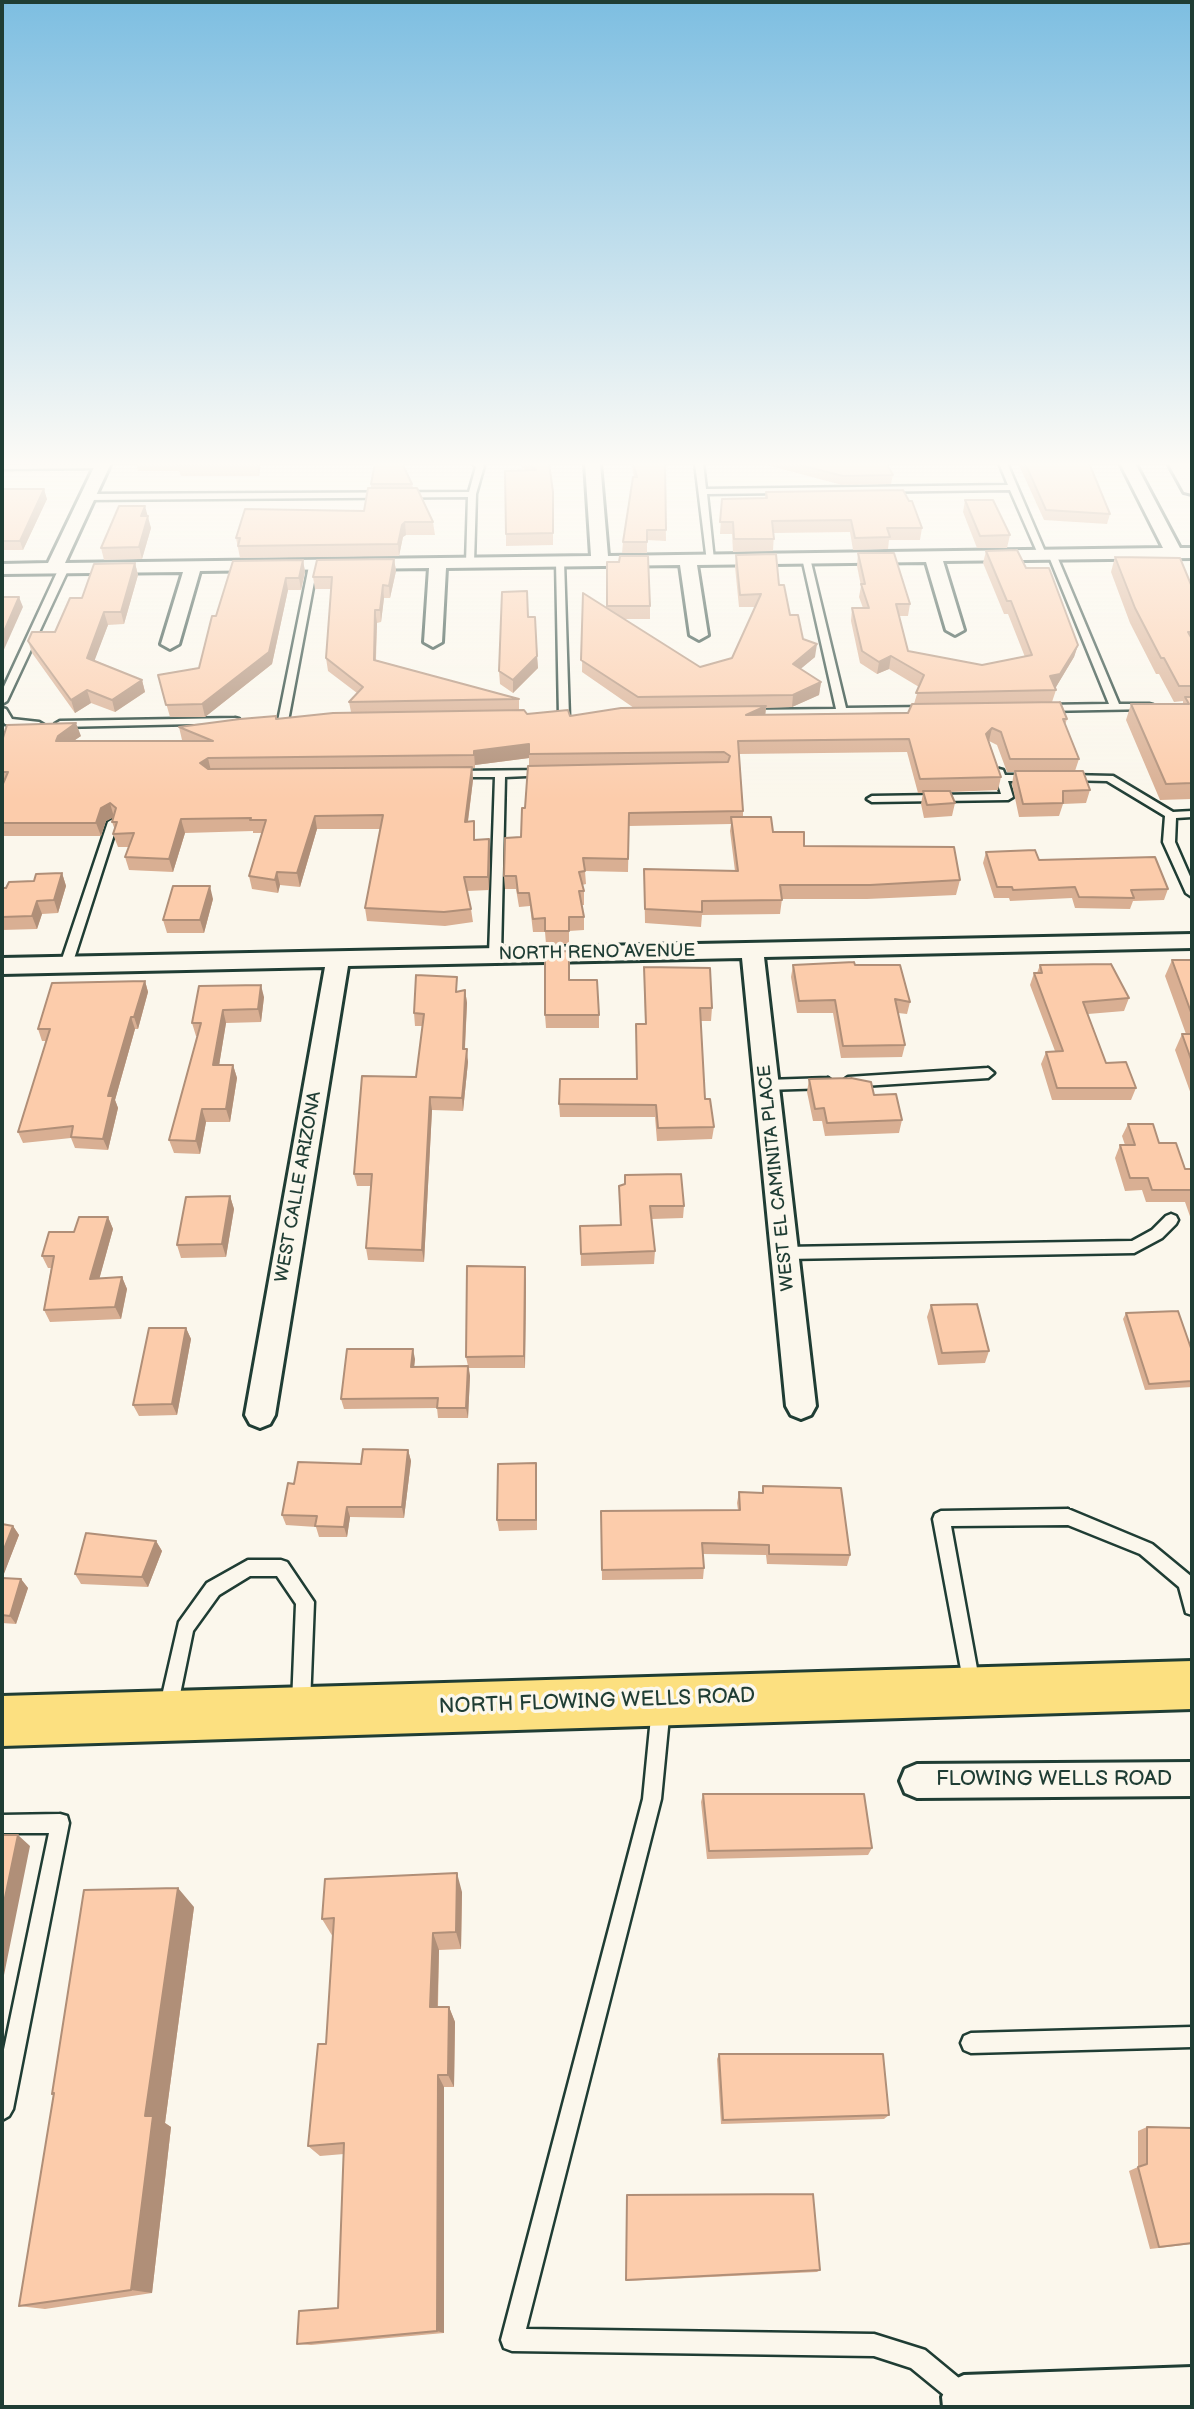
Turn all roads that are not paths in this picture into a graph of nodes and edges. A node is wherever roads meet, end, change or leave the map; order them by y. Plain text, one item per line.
1 (56, 575) edge
2 (190, 575) edge
3 (311, 575) edge
4 (437, 575) edge
5 (559, 575) edge
6 (690, 575) edge
7 (810, 575) edge
8 (939, 575) edge
9 (1057, 575) edge
10 (955, 630) dead end
11 (699, 635) dead end
12 (433, 642) dead end
13 (170, 644) dead end
14 (2, 701) edge
15 (1115, 707) junction
16 (1167, 707) edge
17 (1033, 708) edge
18 (2, 710) edge
19 (938, 710) edge
20 (842, 712) junction
21 (731, 714) edge
22 (578, 716) edge
23 (550, 717) edge
24 (564, 717) junction
25 (296, 720) edge
26 (242, 721) edge
27 (269, 721) edge
28 (283, 721) junction
29 (994, 756) edge
30 (562, 773) edge
31 (500, 774) junction
32 (439, 775) edge
33 (1002, 778) junction
34 (1042, 778) edge
35 (1055, 778) edge
36 (872, 799) dead end
37 (1192, 814) edge
38 (1171, 815) junction
39 (113, 822) edge
40 (1192, 893) edge
41 (1192, 941) edge
42 (752, 950) junction
43 (495, 955) junction
44 (338, 958) junction
45 (66, 965) junction
46 (2, 967) edge
47 (988, 1073) dead end
48 (766, 1085) junction
49 (1171, 1220) dead end
50 (785, 1253) junction
51 (801, 1406) dead end
52 (260, 1415) dead end
53 (1192, 1607) edge
54 (1192, 1685) edge
55 (971, 1690) junction
56 (661, 1700) junction
57 (300, 1712) junction
58 (167, 1715) junction
59 (2, 1720) edge
60 (1192, 1779) edge
61 (917, 1782) dead end
62 (2, 1824) edge
63 (1192, 2037) edge
64 (971, 2043) dead end
65 (2, 2109) edge
66 (1192, 2389) edge
67 (965, 2402) edge

1 - 14 lane
2 - 13 street
3 - 28 lane
4 - 12 street
5 - 24 lane
6 - 11 street
7 - 20 lane
8 - 10 street
9 - 15 lane
15 - 16 lane
15 - 17 lane
18 - 26 lane
19 - 20 lane
20 - 21 lane
22 - 24 lane
23 - 24 lane
25 - 28 lane
27 - 28 lane
29 - 33 lane
30 - 31 lane
31 - 32 lane
31 - 43 lane
33 - 34 lane
33 - 36 lane
35 - 38 lane
37 - 38 lane
38 - 40 lane
39 - 45 lane
41 - 42 street, NORTH RENO AVENUE
42 - 43 street, NORTH RENO AVENUE
42 - 48 street, WEST EL CAMINITA PLACE
43 - 44 street, NORTH RENO AVENUE
44 - 45 street, NORTH RENO AVENUE
44 - 52 street, WEST CALLE ARIZONA
45 - 46 street, NORTH RENO AVENUE
47 - 48 lane
48 - 50 street, WEST EL CAMINITA PLACE
49 - 50 lane
50 - 51 street, WEST EL CAMINITA PLACE
53 - 55 lane
54 - 55 main road, NORTH FLOWING WELLS ROAD
55 - 56 main road, NORTH FLOWING WELLS ROAD
56 - 57 main road, NORTH FLOWING WELLS ROAD
56 - 67 lane
57 - 58 main road, NORTH FLOWING WELLS ROAD
57 - 58 lane
58 - 59 main road, NORTH FLOWING WELLS ROAD
60 - 61 street, FLOWING WELLS ROAD
62 - 65 lane
63 - 64 lane
66 - 67 street

